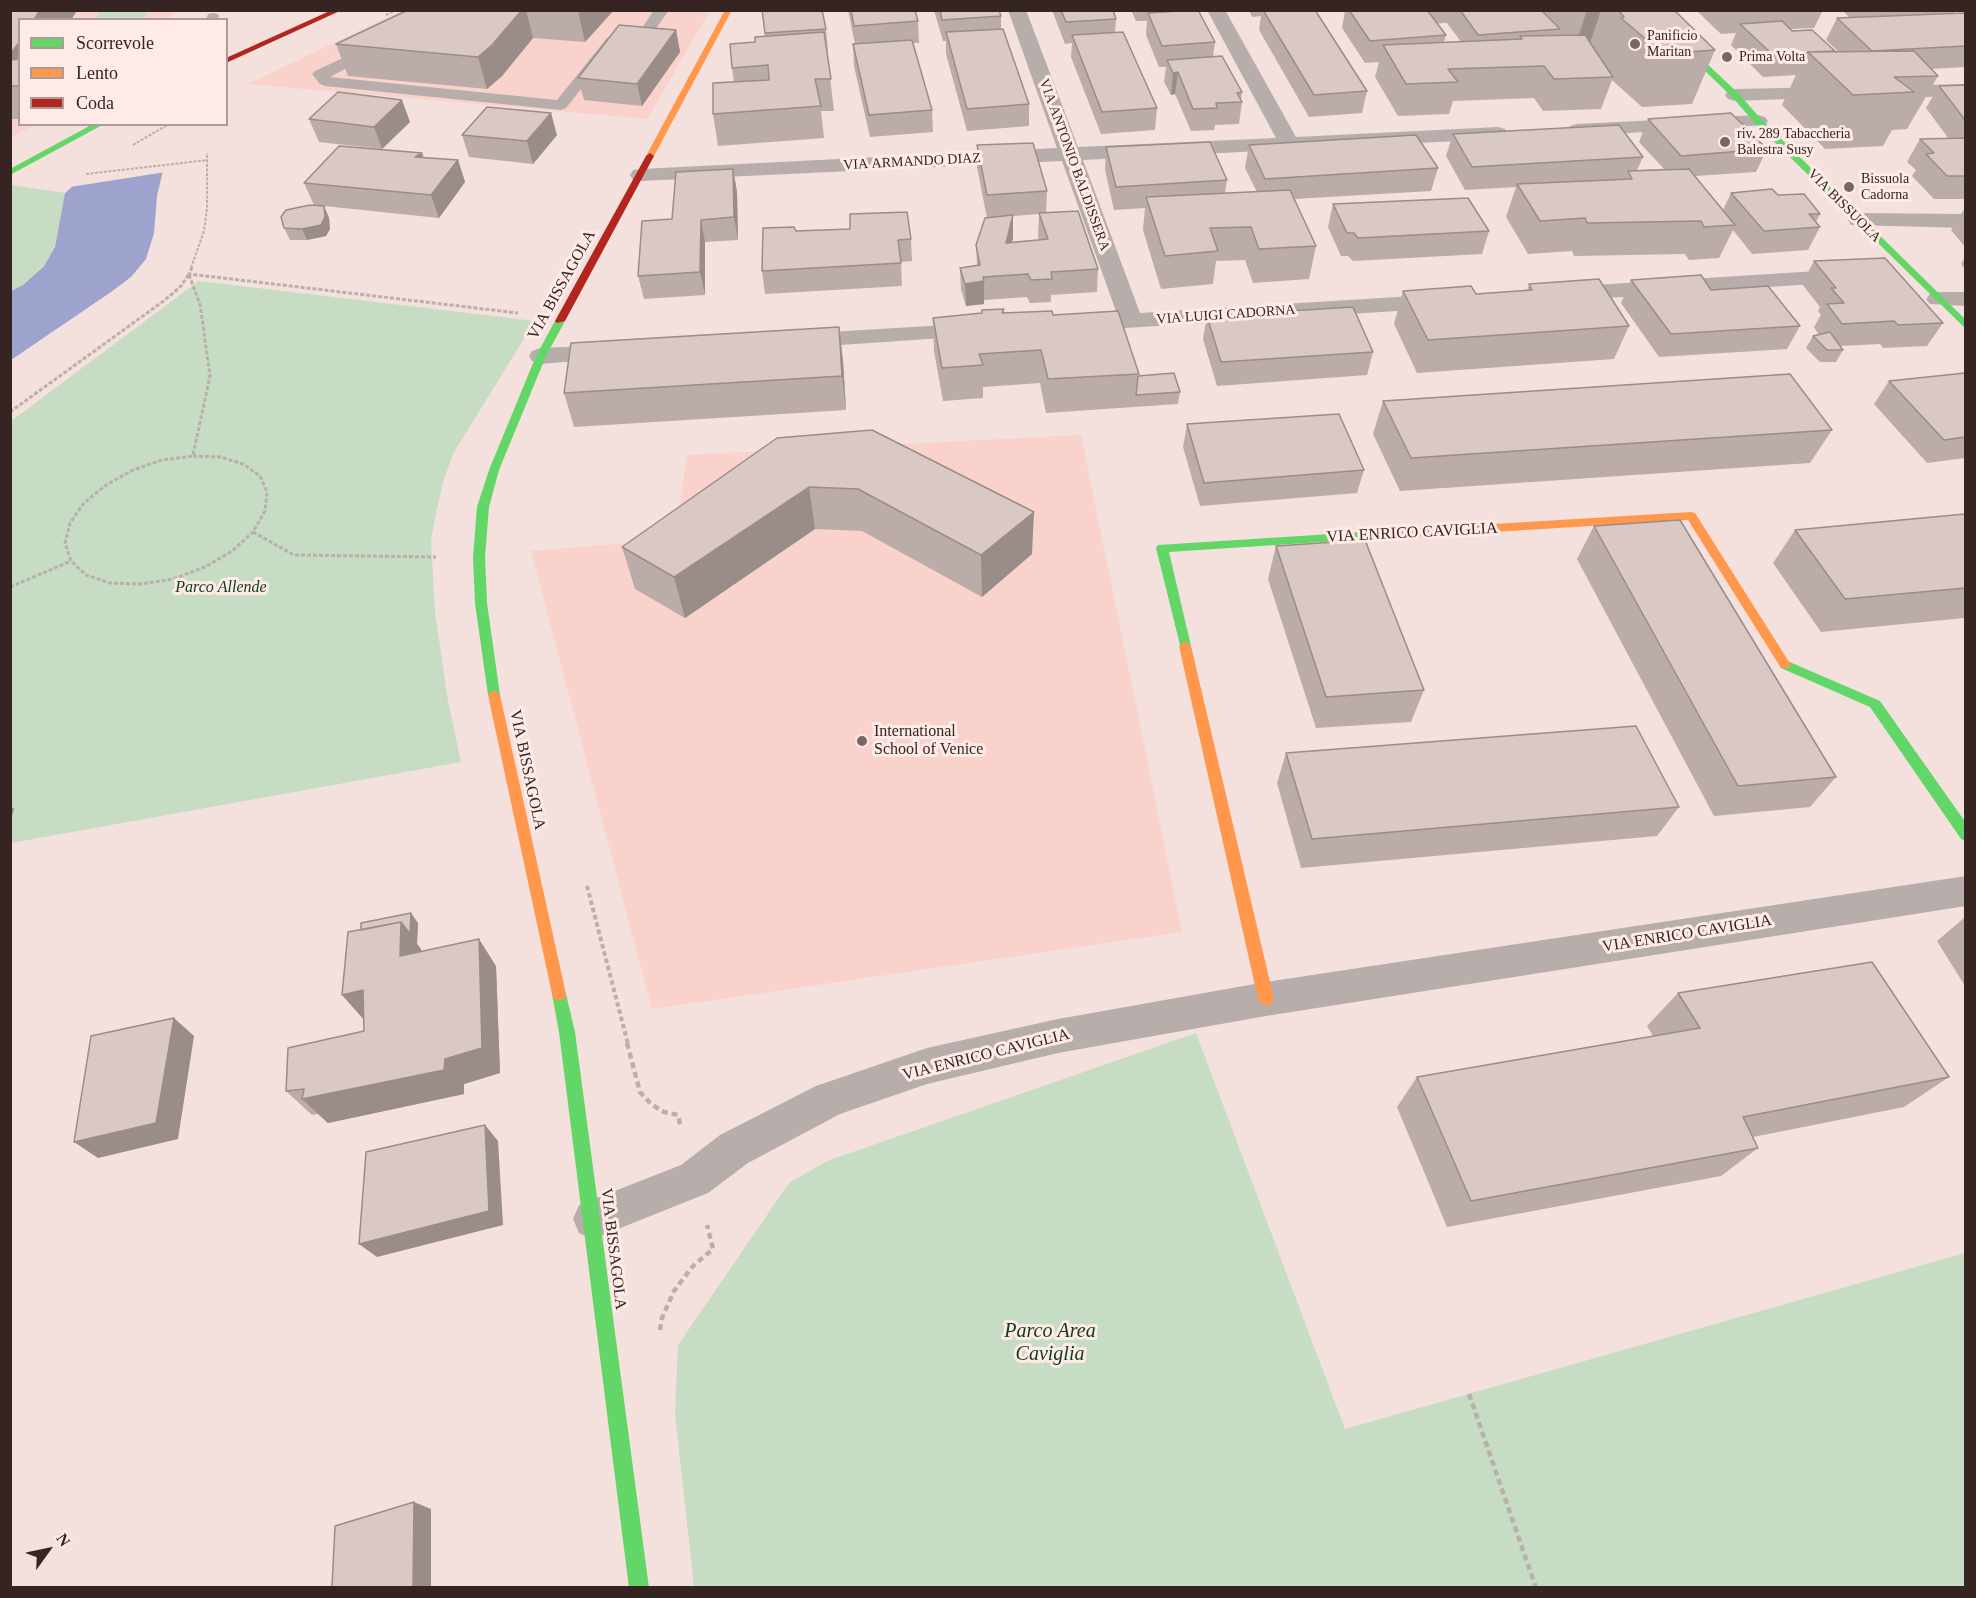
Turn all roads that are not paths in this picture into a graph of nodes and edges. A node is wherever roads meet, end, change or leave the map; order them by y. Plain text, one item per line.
1 (339, 10) edge
2 (662, 10) edge
3 (729, 10) edge
4 (1017, 10) edge
5 (1216, 10) edge
6 (1556, 10) edge
7 (1645, 10) edge
8 (1417, 20) edge
9 (390, 40) edge
10 (230, 58) edge
11 (1965, 90) edge
12 (1734, 95) junction
13 (1758, 121) junction
14 (96, 126) edge
15 (1563, 130) edge
16 (1515, 132) edge
17 (1289, 143) junction
18 (1070, 154) junction
19 (10, 173) edge
20 (641, 175) junction
21 (1859, 220) junction
22 (1965, 221) edge
23 (1911, 274) junction
24 (1537, 296) edge
25 (1938, 299) junction
26 (1965, 299) edge
27 (1466, 300) edge
28 (1131, 321) junction
29 (1049, 326) edge
30 (1965, 326) edge
31 (1002, 328) edge
32 (778, 342) edge
33 (636, 351) edge
34 (541, 357) junction
35 (1965, 835) edge
36 (1965, 891) edge
37 (1266, 999) junction
38 (593, 1219) junction
39 (639, 1587) edge

1 - 10 street
2 - 9 lane
3 - 20 street, VIA BISSAGOLA
4 - 18 street, VIA ANTONIO BALDISSERA
5 - 17 street
6 - 8 street
7 - 12 street, VIA BISSUOLA
11 - 12 street
12 - 13 street, VIA BISSUOLA
13 - 15 street
13 - 21 street, VIA BISSUOLA
14 - 19 street
16 - 17 street, VIA ARMANDO DIAZ
17 - 18 street, VIA ARMANDO DIAZ
18 - 20 street, VIA ARMANDO DIAZ
18 - 28 street, VIA ANTONIO BALDISSERA
20 - 34 street, VIA BISSAGOLA
21 - 22 street
21 - 23 street, VIA BISSUOLA
23 - 24 street
23 - 25 street, VIA BISSUOLA
25 - 26 street
25 - 30 street, VIA BISSUOLA
27 - 28 street, VIA LUIGI CADORNA
28 - 29 street, VIA LUIGI CADORNA
31 - 32 street
33 - 34 street
34 - 38 street, VIA BISSAGOLA
35 - 37 street, VIA ENRICO CAVIGLIA
36 - 37 street, VIA ENRICO CAVIGLIA
37 - 38 street, VIA ENRICO CAVIGLIA
38 - 39 street, VIA BISSAGOLA

